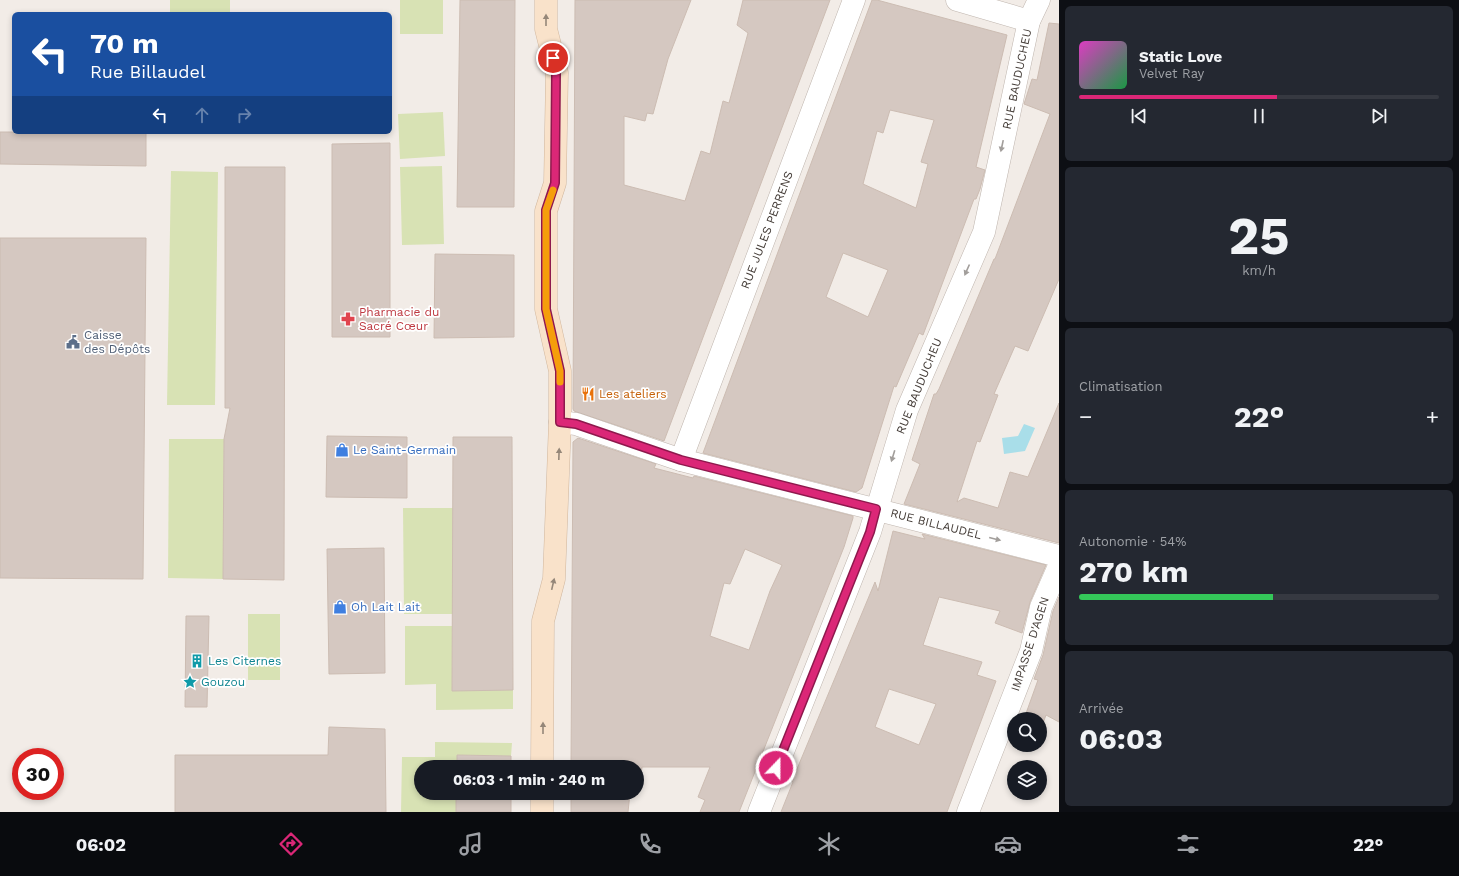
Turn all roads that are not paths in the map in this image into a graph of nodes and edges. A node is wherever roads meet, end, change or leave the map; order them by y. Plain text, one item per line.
1 (546, 0) edge
2 (854, 0) edge
3 (957, 0) edge
4 (1039, 0) edge
5 (1029, 21) junction
6 (560, 422) junction
7 (681, 460) junction
8 (876, 509) junction
9 (1059, 556) edge
10 (1059, 566) edge
11 (542, 760) edge
12 (542, 800) edge
13 (542, 812) edge
14 (759, 812) edge
15 (968, 812) edge

6 -> 1 street
2 - 7 street, RUE JULES PERRENS
3 - 5 street
4 - 5 street, RUE BAUDUCHEU
5 -> 8 street, RUE BAUDUCHEU
6 - 7 street, RUE BILLAUDEL
11 -> 6 street
7 - 8 street, RUE BILLAUDEL
8 -> 9 street, RUE BILLAUDEL
8 - 14 street, RUE BAUDUCHEU
10 - 15 street, IMPASSE D'AGEN
12 - 13 street

